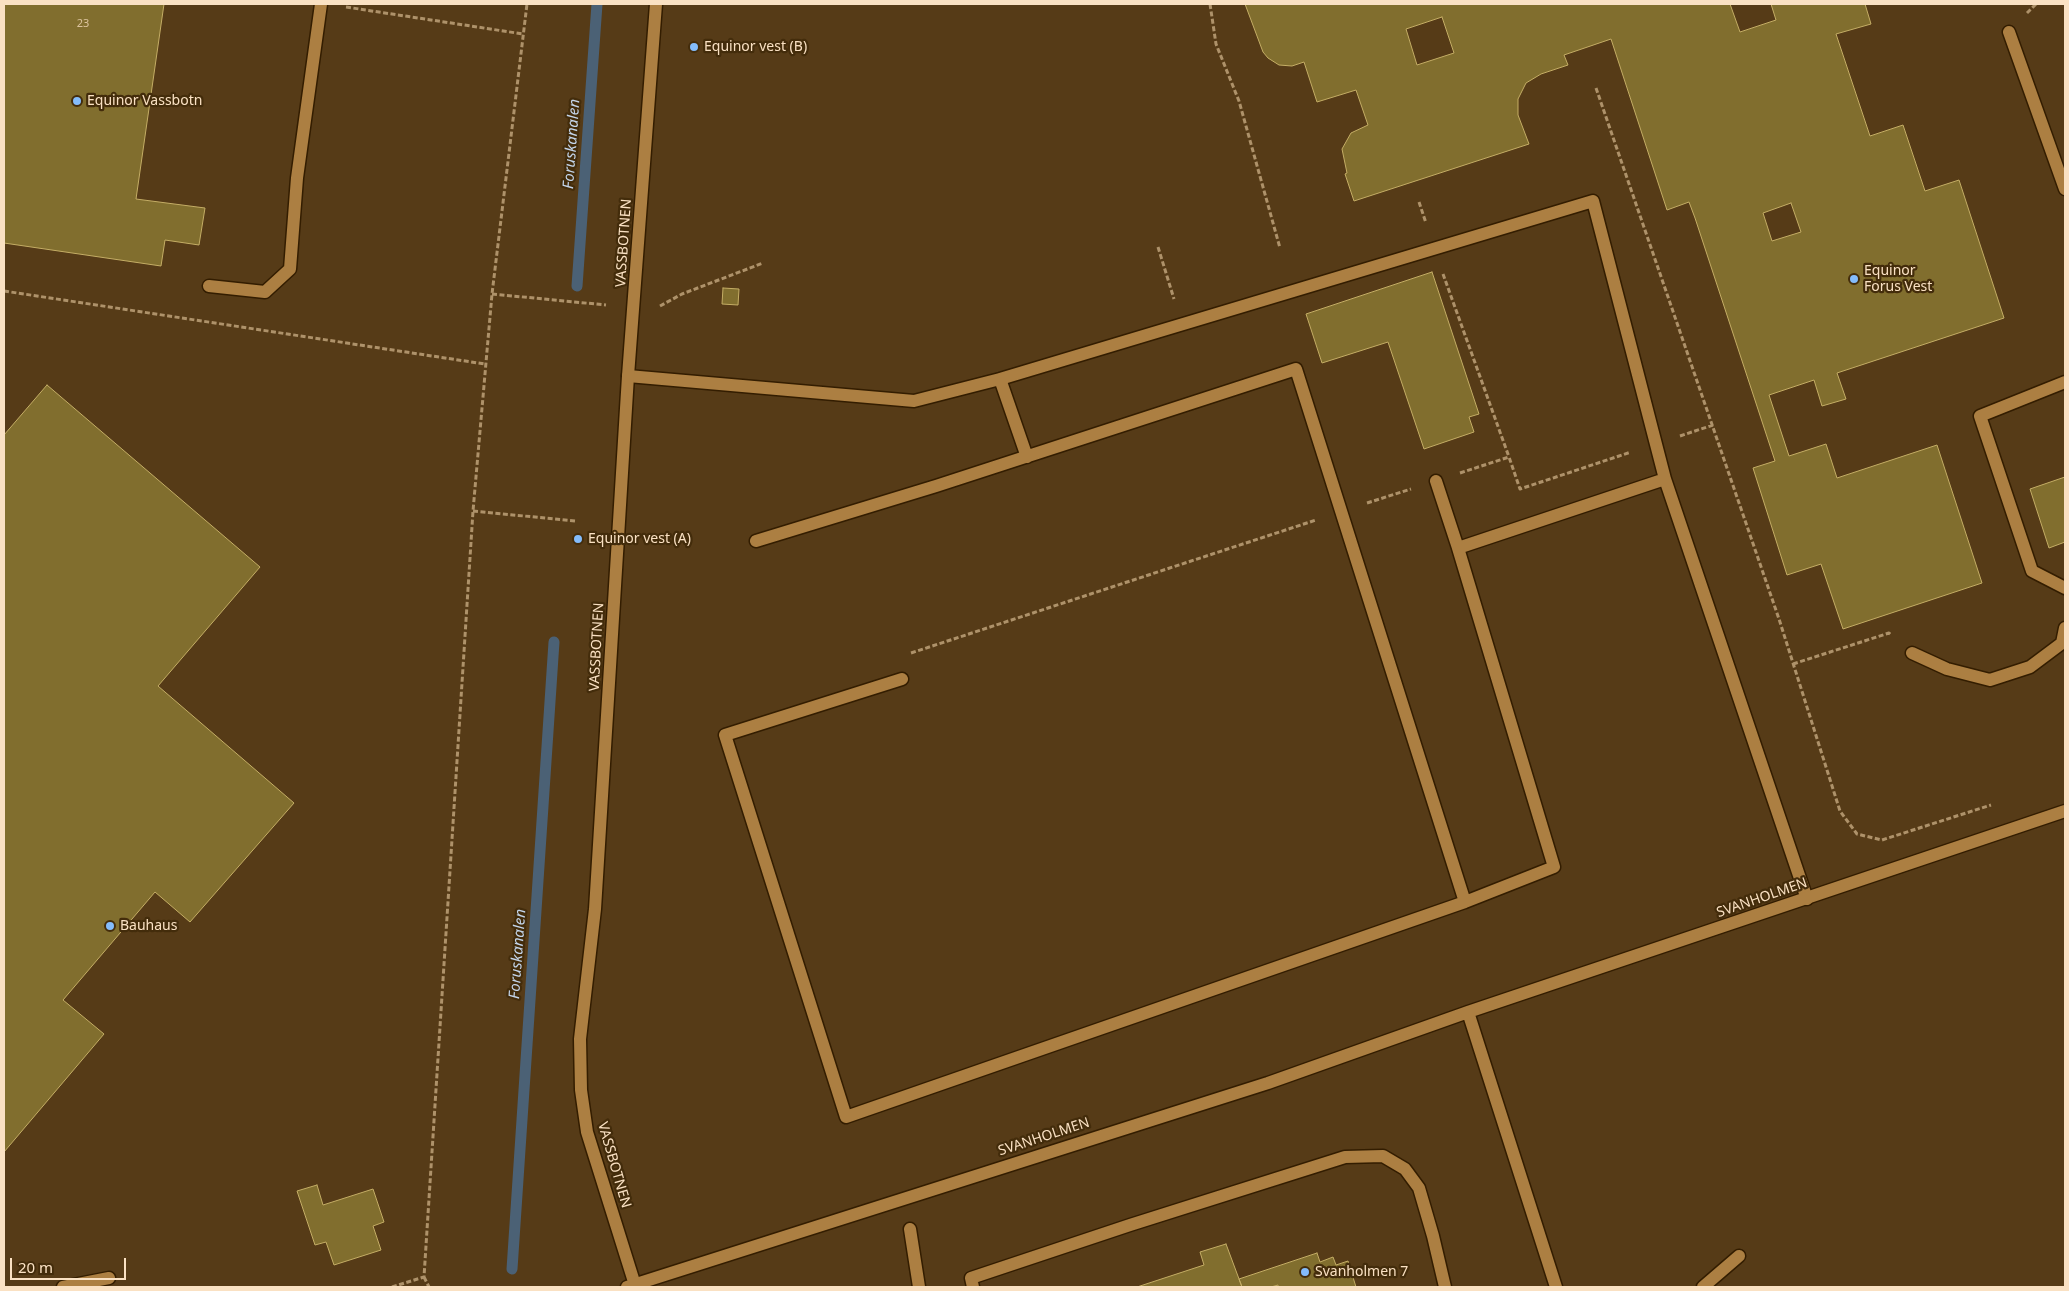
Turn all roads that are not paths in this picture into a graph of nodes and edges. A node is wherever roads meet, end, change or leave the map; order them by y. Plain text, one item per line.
1 (320, 4) edge
2 (656, 4) edge
3 (2009, 32) dead end
4 (2065, 189) edge
5 (209, 286) dead end
6 (628, 376) junction
7 (1000, 379) junction
8 (2065, 382) edge
9 (1027, 457) junction
10 (1665, 479) junction
11 (1436, 481) road end
12 (756, 540) dead end
13 (1458, 548) junction
14 (2065, 588) edge
15 (2065, 628) edge
16 (1912, 652) road end
17 (902, 679) dead end
18 (2065, 811) edge
19 (1807, 899) junction
20 (1465, 902) junction
21 (1468, 1012) junction
22 (910, 1229) dead end
23 (1740, 1256) dead end
24 (109, 1278) dead end
25 (631, 1286) edge
26 (63, 1287) edge
27 (920, 1287) edge
28 (973, 1287) edge
29 (1445, 1287) edge
30 (1556, 1287) edge
31 (1703, 1287) edge

1 - 5 street
2 - 6 street, VASSBOTNEN
3 - 4 street
6 - 7 street
6 - 25 street, VASSBOTNEN
7 - 9 street
7 - 10 street
8 - 14 street
9 - 12 street
9 - 20 street
10 - 13 street
10 - 19 street
11 - 13 street
13 - 20 street
15 - 16 street
17 - 20 street
18 - 19 street, SVANHOLMEN
19 - 21 street, SVANHOLMEN
21 - 25 street, SVANHOLMEN
21 - 30 street
22 - 27 street
23 - 31 street
24 - 26 street
28 - 29 street

